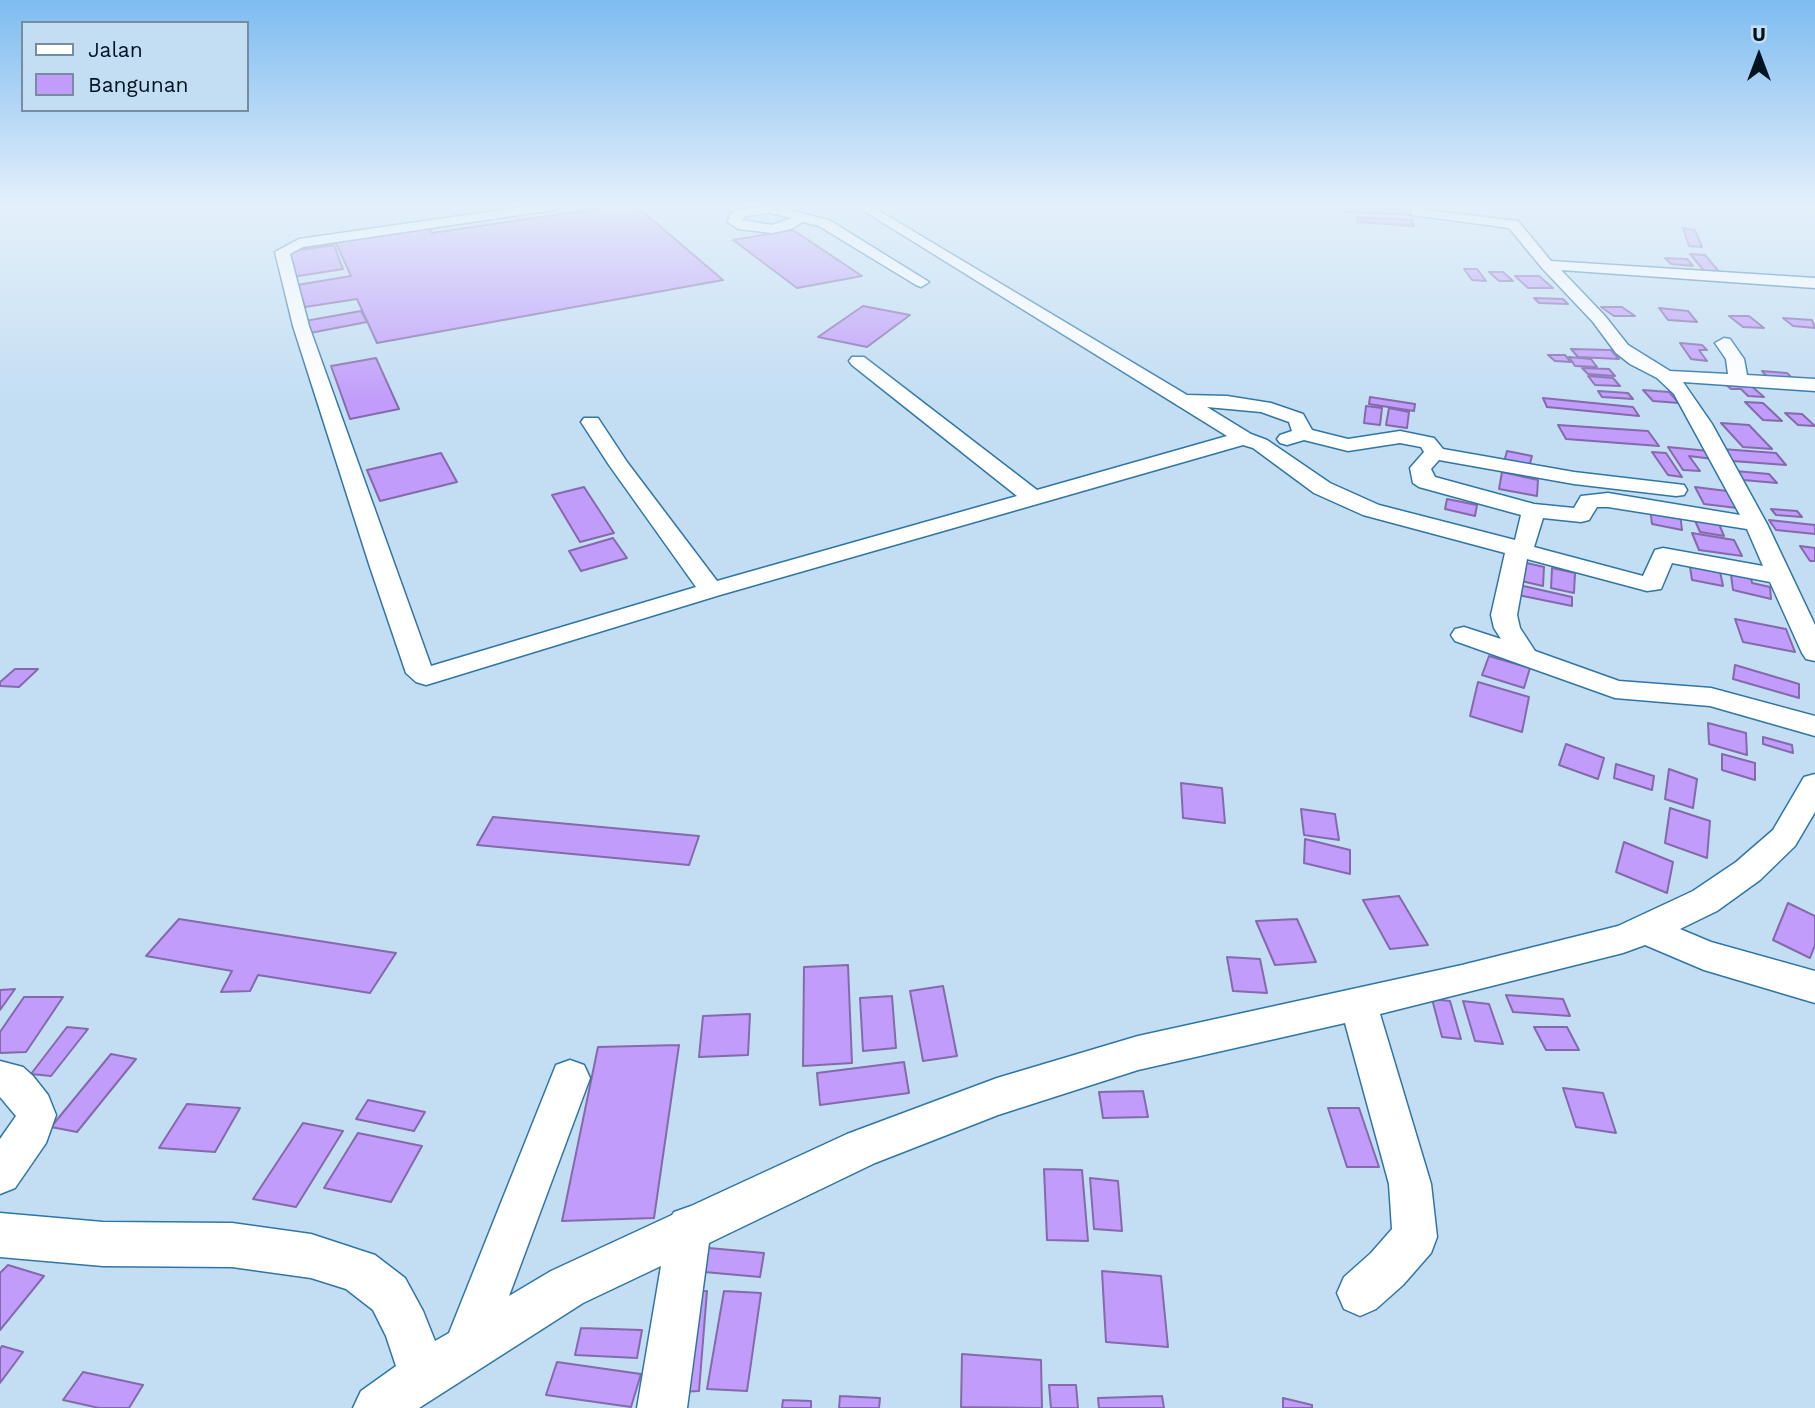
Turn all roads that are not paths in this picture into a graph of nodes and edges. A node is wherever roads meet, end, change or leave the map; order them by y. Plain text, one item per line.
1 (287, 272) edge
2 (903, 272) edge
3 (971, 272) edge
4 (1554, 272) edge
5 (1647, 272) edge
6 (920, 282) dead end
7 (1815, 283) edge
8 (1724, 343) dead end
9 (858, 360) dead end
10 (1666, 376) junction
11 (1742, 381) junction
12 (1815, 385) edge
13 (1186, 401) junction
14 (591, 422) dead end
15 (1303, 434) junction
16 (1252, 441) junction
17 (1434, 453) junction
18 (1676, 490) dead end
19 (1035, 499) junction
20 (1533, 511) junction
21 (1756, 524) junction
22 (1517, 551) junction
23 (1778, 576) junction
24 (711, 590) junction
25 (1464, 635) dead end
26 (1815, 653) edge
27 (1527, 659) junction
28 (1815, 726) edge
29 (1815, 786) edge
30 (1645, 930) junction
31 (1815, 988) edge
32 (1358, 1004) junction
33 (570, 1077) dead end
34 (0, 1079) edge
35 (0, 1173) edge
36 (689, 1227) junction
37 (0, 1235) edge
38 (1360, 1293) dead end
39 (465, 1352) junction
40 (423, 1376) junction
41 (378, 1408) edge
42 (662, 1408) edge

1 - 24 street
2 - 6 street
3 - 13 street
4 - 10 street
5 - 7 street
8 - 11 street
9 - 19 street
10 - 11 street
10 - 21 street
11 - 12 street
13 - 15 street
13 - 16 street
14 - 24 street
15 - 16 street
15 - 17 street
16 - 19 street
16 - 22 street
17 - 18 street
17 - 20 street
19 - 24 street
20 - 21 street
20 - 22 street
21 - 23 street
22 - 23 street
22 - 27 street
23 - 26 street
25 - 27 street
27 - 28 street
29 - 30 street
30 - 31 street
30 - 32 street
32 - 36 street
32 - 38 street
33 - 39 street
34 - 35 street
36 - 39 street
36 - 42 street
37 - 40 street
39 - 40 street
40 - 41 street

